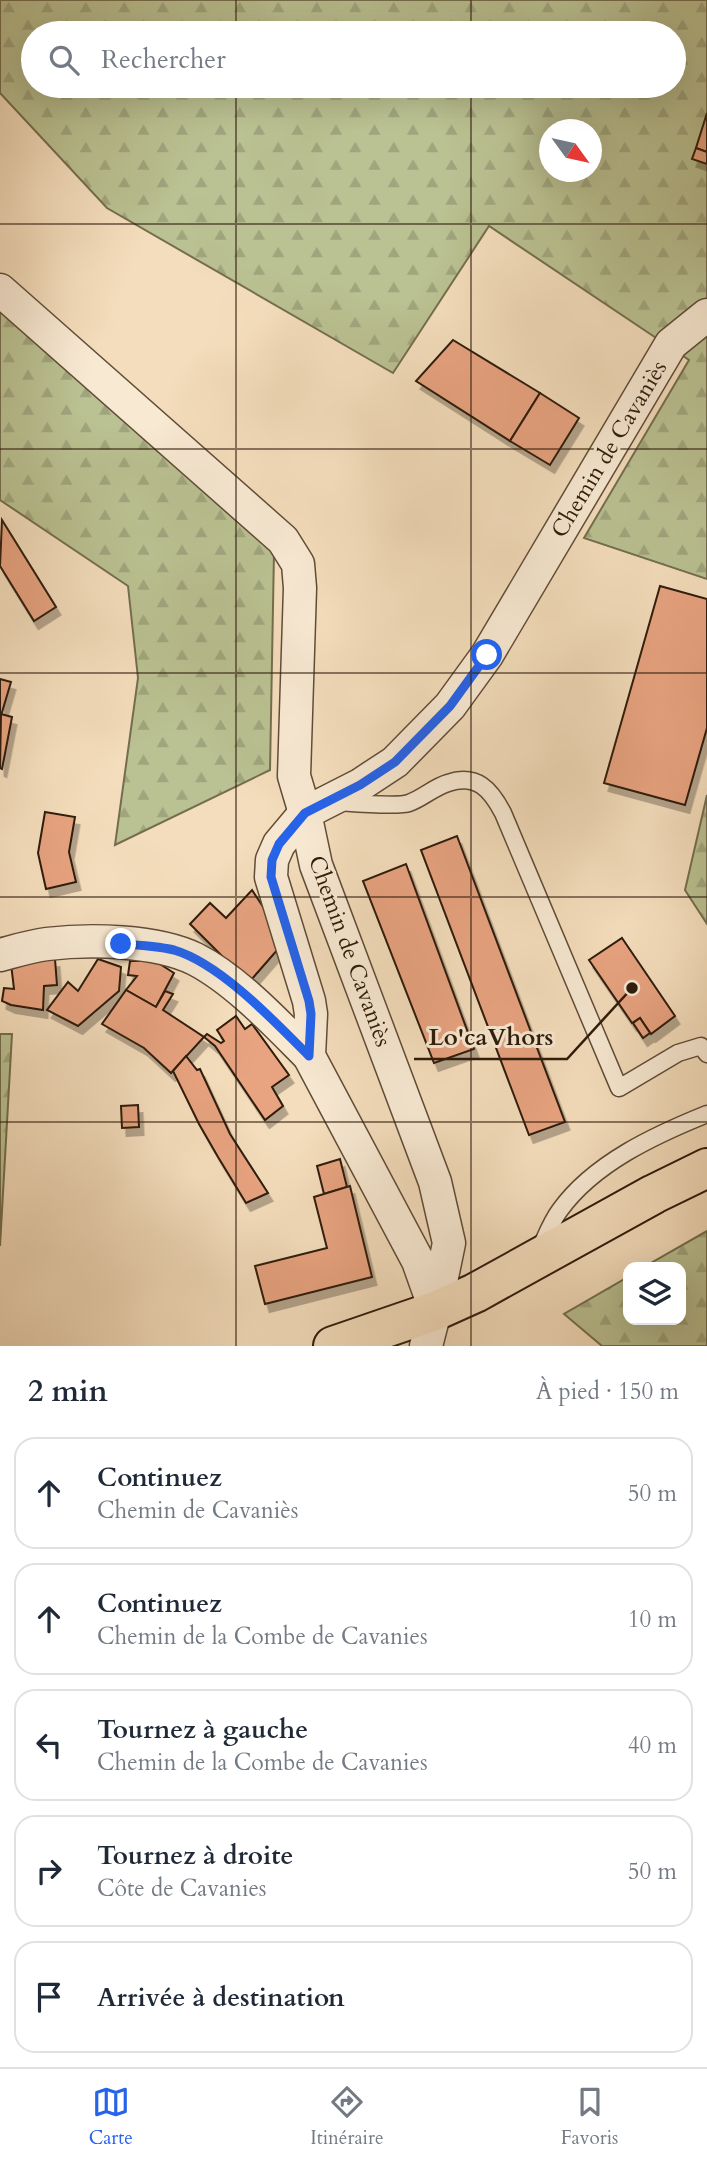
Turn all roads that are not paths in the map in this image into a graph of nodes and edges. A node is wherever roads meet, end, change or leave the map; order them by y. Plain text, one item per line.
1 (0, 290) edge
2 (707, 315) edge
3 (316, 807) junction
4 (0, 955) edge
5 (707, 1054) edge
6 (309, 1056) junction
7 (707, 1114) edge
8 (707, 1168) edge
9 (534, 1260) junction
10 (430, 1329) edge
11 (333, 1346) edge

1 - 3 street
2 - 3 street, Chemin de Cavaniès
3 - 5 lane
3 - 6 street
3 - 10 street, Chemin de Cavaniès
4 - 6 street
6 - 10 street
7 - 9 lane
8 - 9 main road
9 - 10 main road
10 - 11 main road

